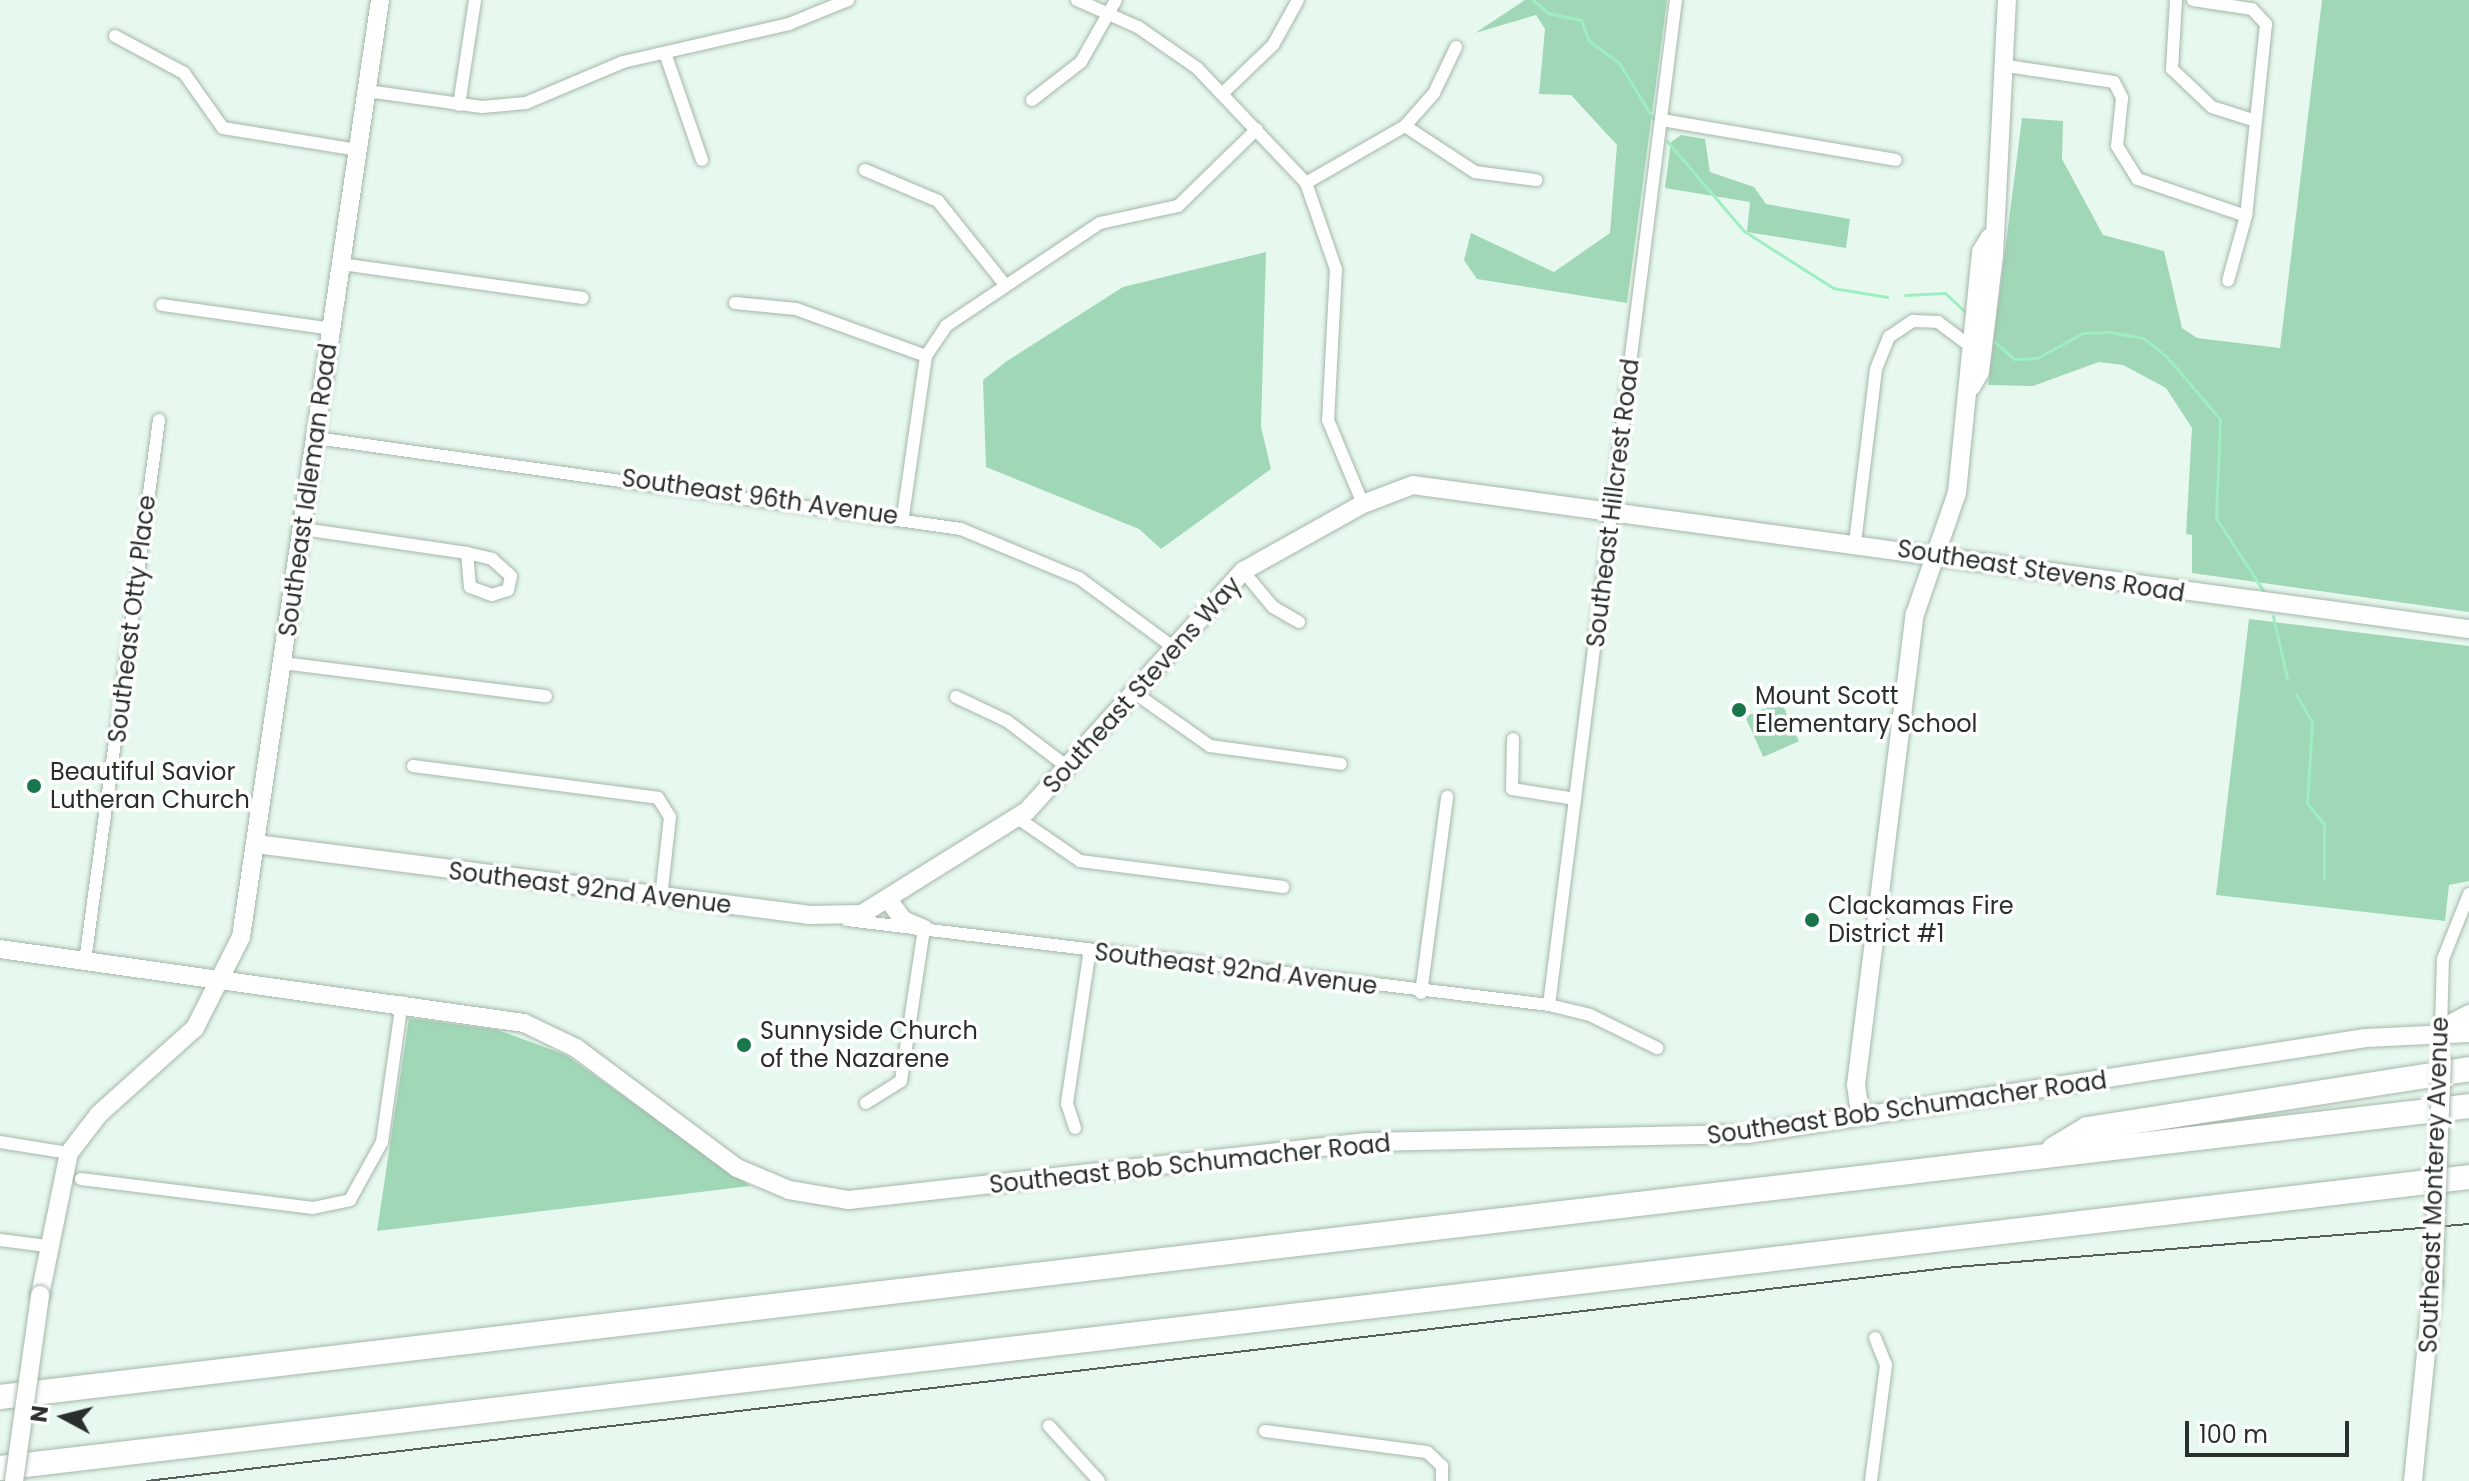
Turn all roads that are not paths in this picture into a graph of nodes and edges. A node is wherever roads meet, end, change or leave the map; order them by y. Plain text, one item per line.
1 (380, 0) edge
2 (475, 0) edge
3 (848, 0) edge
4 (1077, 0) edge
5 (1116, 0) edge
6 (1298, 0) edge
7 (1676, 0) edge
8 (2007, 0) edge
9 (2176, 0) edge
10 (2193, 0) edge
11 (1111, 16) junction
12 (115, 36) dead end
13 (1456, 47) dead end
14 (665, 53) junction
15 (2007, 66) junction
16 (367, 91) junction
17 (1222, 94) junction
18 (1032, 100) dead end
19 (459, 105) junction
20 (1662, 120) junction
21 (2256, 121) junction
22 (1405, 126) junction
23 (1257, 129) junction
24 (357, 150) junction
25 (702, 160) dead end
26 (1896, 160) dead end
27 (865, 170) dead end
28 (1536, 180) dead end
29 (1306, 183) junction
30 (2246, 216) junction
31 (341, 264) junction
32 (2228, 281) dead end
33 (1003, 282) junction
34 (583, 298) dead end
35 (735, 303) dead end
36 (162, 305) dead end
37 (332, 329) junction
38 (1974, 344) junction
39 (926, 356) junction
40 (159, 420) dead end
41 (316, 438) junction
42 (1363, 504) junction
43 (1612, 513) junction
44 (903, 516) junction
45 (303, 529) junction
46 (1855, 543) junction
47 (467, 553) dead end
48 (1935, 554) junction
49 (1243, 571) junction
50 (1299, 622) dead end
51 (2469, 629) edge
52 (1173, 647) junction
53 (283, 663) junction
54 (1135, 693) junction
55 (546, 696) dead end
56 (956, 697) dead end
57 (1513, 739) dead end
58 (1341, 764) dead end
59 (413, 766) dead end
60 (1070, 769) junction
61 (1447, 797) dead end
62 (1575, 799) junction
63 (1019, 819) junction
64 (256, 844) junction
65 (1283, 887) dead end
66 (2469, 894) edge
67 (661, 897) junction
68 (890, 902) junction
69 (828, 917) junction
70 (924, 929) junction
71 (0, 949) edge
72 (1090, 950) junction
73 (85, 961) junction
74 (226, 977) junction
75 (1421, 993) junction
76 (402, 1002) junction
77 (1549, 1005) junction
78 (2469, 1014) edge
79 (2441, 1029) junction
80 (2469, 1033) edge
81 (1657, 1048) dead end
82 (2469, 1069) edge
83 (866, 1103) dead end
84 (2469, 1106) edge
85 (1860, 1113) junction
86 (1075, 1128) dead end
87 (0, 1142) edge
88 (2049, 1152) junction
89 (69, 1153) junction
90 (2469, 1177) edge
91 (81, 1179) dead end
92 (0, 1240) edge
93 (47, 1246) junction
94 (1875, 1338) dead end
95 (0, 1397) edge
96 (1049, 1426) dead end
97 (1265, 1431) dead end
98 (0, 1468) edge
99 (14, 1481) edge
100 (1099, 1481) edge
101 (1442, 1481) edge
102 (1871, 1481) edge
103 (2413, 1481) edge

1 - 16 street, Southeast Idleman Road
2 - 19 street
3 - 14 street
4 - 11 street
5 - 11 street
6 - 17 street
7 - 20 street, Southeast Hillcrest Road
8 - 15 street
9 - 21 street
10 - 21 street
11 - 17 street
11 - 18 street
12 - 24 street
13 - 22 street
14 - 19 street
14 - 25 street
15 - 30 street
15 - 38 street
16 - 19 street
16 - 24 street, Southeast Idleman Road
17 - 23 street
20 - 26 street
20 - 43 street, Southeast Hillcrest Road
21 - 30 street
22 - 28 street
22 - 29 street
23 - 29 street
23 - 33 street
24 - 31 street, Southeast Idleman Road
27 - 33 street
29 - 42 street
30 - 32 street
31 - 34 street
31 - 37 street, Southeast Idleman Road
33 - 39 street
35 - 39 street
36 - 37 street
37 - 41 street, Southeast Idleman Road
38 - 46 street
38 - 48 street
39 - 44 street
40 - 73 street, Southeast Otty Place
41 - 44 street, Southeast 96th Avenue
41 - 45 street, Southeast Idleman Road
42 - 43 street, Southeast Stevens Way
42 - 49 street, Southeast Stevens Way
43 - 46 street, Southeast Stevens Road
43 - 62 street, Southeast Hillcrest Road
44 - 52 street, Southeast 96th Avenue
45 - 47 street
45 - 53 street, Southeast Idleman Road
46 - 48 street, Southeast Stevens Road
48 - 51 street, Southeast Stevens Road
48 - 85 street
49 - 50 street
49 - 52 street, Southeast Stevens Way
52 - 54 street, Southeast Stevens Way
53 - 55 street
53 - 64 street, Southeast Idleman Road
54 - 58 street
54 - 60 street, Southeast Stevens Way
56 - 60 street
57 - 62 street
59 - 67 street
60 - 63 street, Southeast Stevens Way
61 - 75 street
62 - 77 street, Southeast Hillcrest Road
63 - 65 street
63 - 68 street, Southeast Stevens Way
64 - 67 street, Southeast 92nd Avenue
64 - 74 street, Southeast Idleman Road
66 - 79 street, Southeast Monterey Avenue
67 - 69 street, Southeast 92nd Avenue
68 - 69 street, Southeast Stevens Way
68 - 70 street, Southeast 92nd Avenue
69 - 70 street, Southeast 92nd Avenue
70 - 72 street, Southeast 92nd Avenue
70 - 83 street
71 - 73 street
72 - 75 street, Southeast 92nd Avenue
72 - 86 street
73 - 74 street
74 - 76 street, Southeast Bob Schumacher Road
74 - 89 street, Southeast Idleman Road
75 - 77 street, Southeast 92nd Avenue
76 - 85 street, Southeast Bob Schumacher Road
76 - 91 street
77 - 81 street, Southeast 92nd Avenue
78 - 79 street, Southeast Bob Schumacher Road
79 - 80 street, Southeast Bob Schumacher Road
79 - 85 street, Southeast Bob Schumacher Road
79 - 103 street, Southeast Monterey Avenue, bridge
82 - 88 highway
84 - 88 highway
87 - 89 street
88 - 95 highway
89 - 93 street
90 - 98 highway
92 - 93 street
93 - 99 street, bridge
94 - 102 street
96 - 100 street
97 - 101 street

